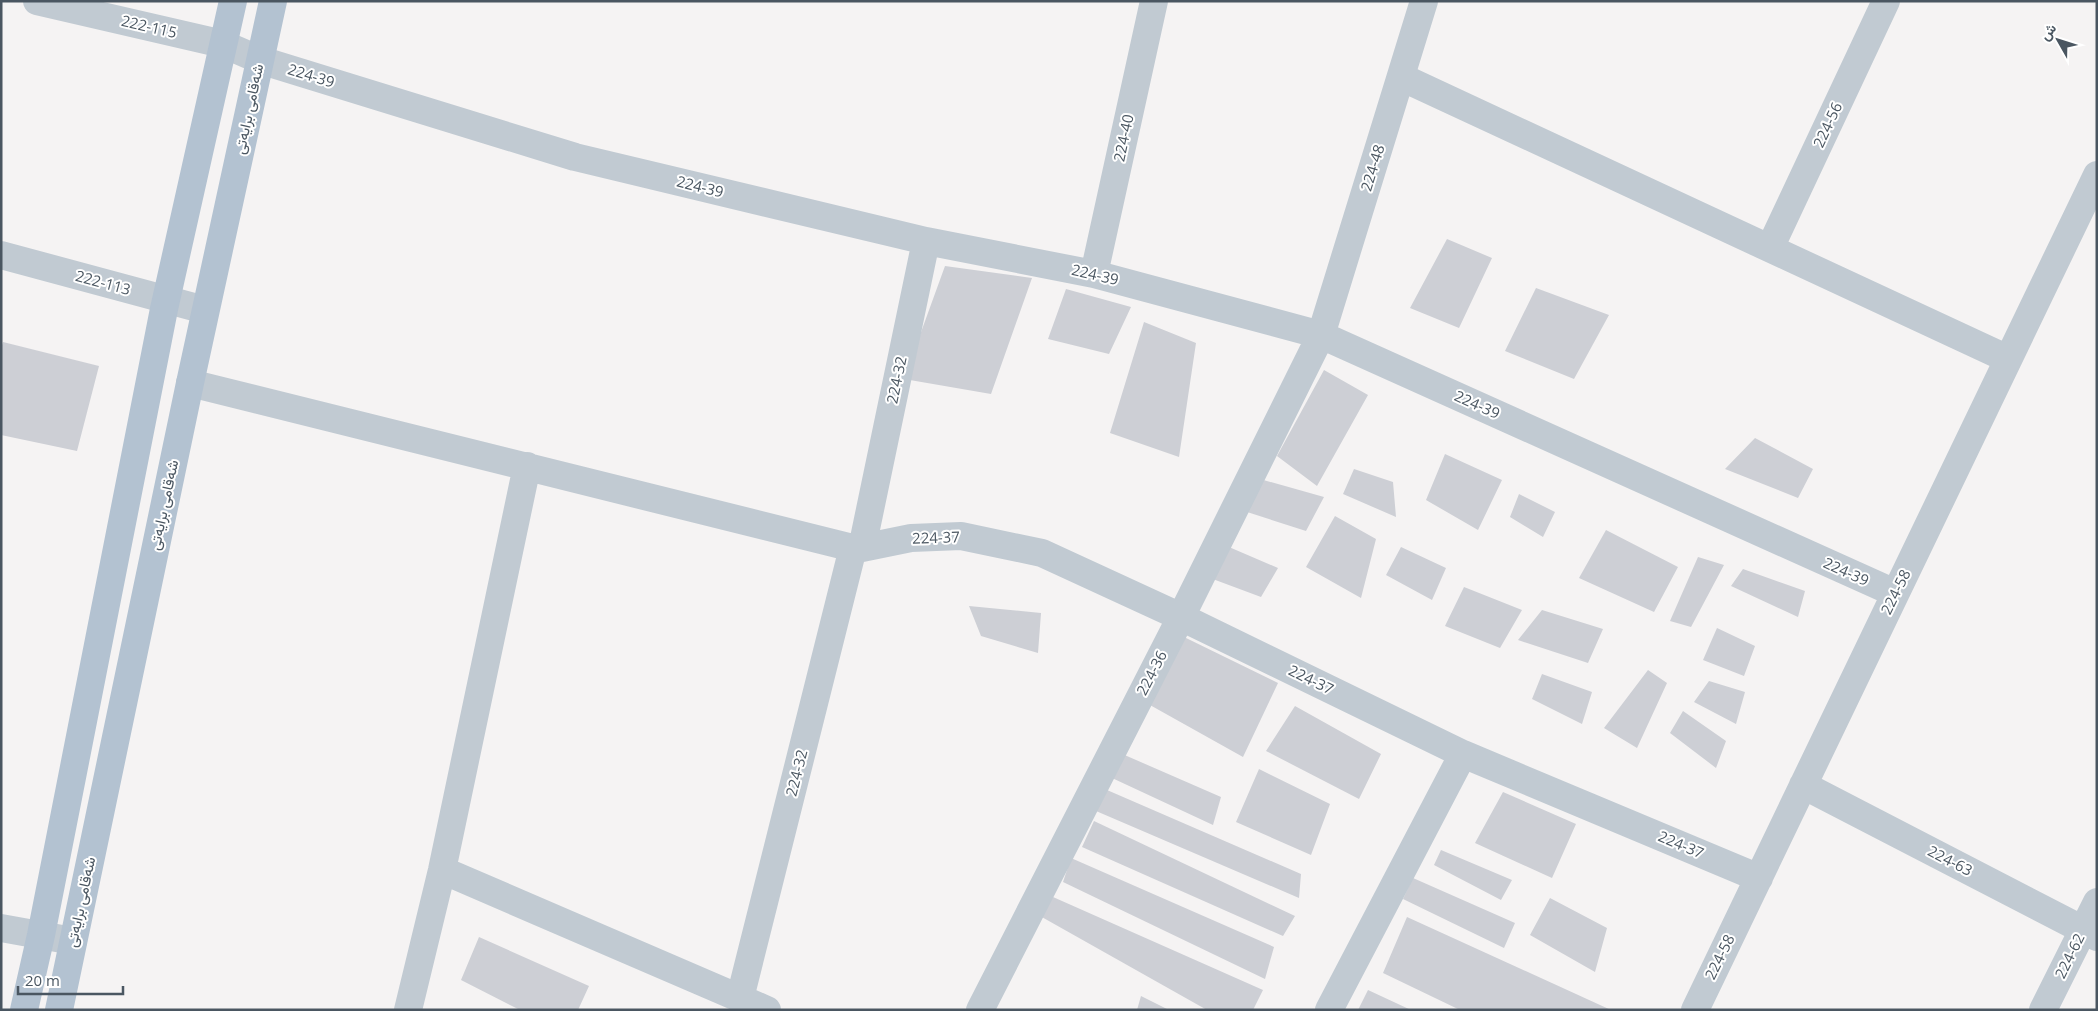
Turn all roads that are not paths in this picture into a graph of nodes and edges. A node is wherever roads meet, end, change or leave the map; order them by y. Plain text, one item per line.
1 (37, 1) edge
2 (233, 1) edge
3 (273, 1) edge
4 (1154, 1) edge
5 (1424, 1) edge
6 (1886, 1) edge
7 (223, 44) junction
8 (260, 60) junction
9 (1401, 77) junction
10 (2097, 175) edge
11 (926, 241) junction
12 (1770, 248) junction
13 (1, 254) edge
14 (1094, 274) junction
15 (166, 300) junction
16 (205, 310) junction
17 (1320, 334) junction
18 (2008, 359) junction
19 (190, 383) junction
20 (527, 466) junction
21 (858, 548) junction
22 (1895, 594) junction
23 (1181, 616) junction
24 (1464, 754) junction
25 (1803, 785) junction
26 (442, 870) junction
27 (1759, 878) junction
28 (2097, 902) edge
29 (1, 928) edge
30 (2090, 934) edge
31 (41, 935) junction
32 (73, 941) junction
33 (740, 998) junction
34 (24, 1010) edge
35 (59, 1010) edge
36 (408, 1010) edge
37 (767, 1010) edge
38 (980, 1010) edge
39 (1329, 1010) edge
40 (1695, 1010) edge
41 (2043, 1010) edge

1 - 7 street, 222-115
2 - 7 main road
3 - 8 main road, شەقامی برایەتی
4 - 14 street, 224-40
5 - 9 street, 224-48
6 - 12 street, 224-56
7 - 8 street, 222-115
7 - 15 main road
8 - 11 street, 224-39
8 - 16 main road, شەقامی برایەتی
9 - 12 street
9 - 17 street, 224-48
10 - 18 street, 224-58
11 - 14 street, 224-39
11 - 21 street, 224-32
12 - 18 street
13 - 15 street, 222-113
14 - 17 street, 224-39
15 - 16 street, 222-113
15 - 31 main road
16 - 19 main road, شەقامی برایەتی
17 - 22 street, 224-39
17 - 23 street, 224-36
18 - 22 street, 224-58
19 - 20 street
19 - 32 main road, شەقامی برایەتی
20 - 21 street
20 - 26 street
21 - 23 street, 224-37
21 - 33 street, 224-32
22 - 25 street, 224-58
23 - 24 street, 224-37
23 - 38 street, 224-36
24 - 27 street, 224-37
24 - 39 street
25 - 27 street, 224-58
25 - 30 street, 224-63
26 - 33 street
26 - 36 street
27 - 40 street, 224-58
28 - 30 street, 224-62
29 - 31 street
30 - 41 street, 224-62
31 - 32 street
31 - 34 main road
32 - 35 main road, شەقامی برایەتی
33 - 37 street

